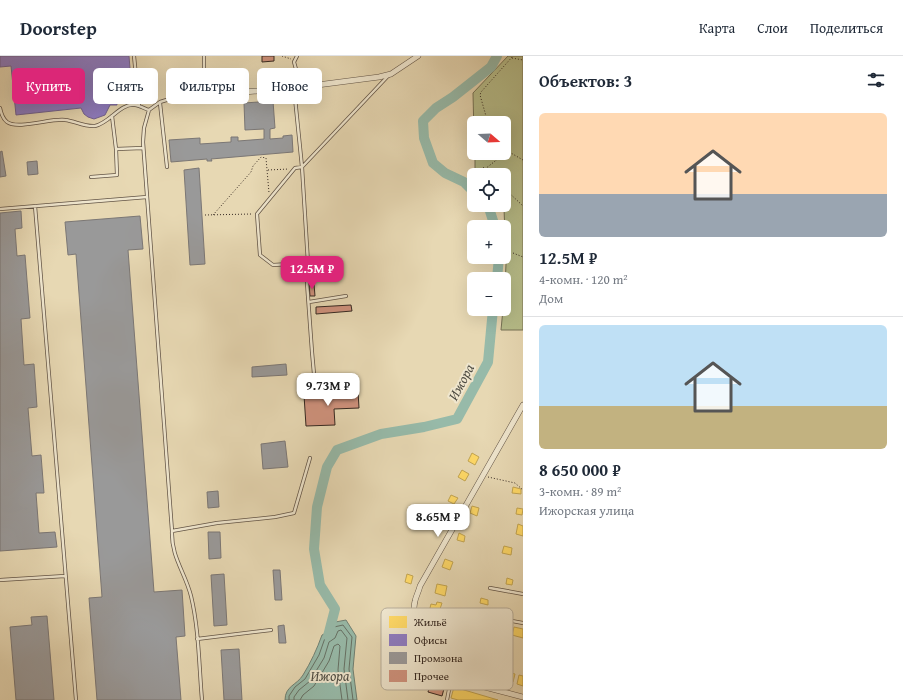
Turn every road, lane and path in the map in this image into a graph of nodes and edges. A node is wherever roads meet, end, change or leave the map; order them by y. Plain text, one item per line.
1 (134, 56) edge
2 (204, 56) edge
3 (282, 56) edge
4 (297, 56) edge
5 (418, 56) edge
6 (512, 57) edge
7 (523, 60) edge
8 (294, 62) junction
9 (204, 68) edge
10 (296, 68) edge
11 (391, 74) junction
12 (322, 85) edge
13 (166, 100) edge
14 (160, 102) junction
15 (296, 104) edge
16 (138, 106) junction
17 (0, 108) edge
18 (149, 110) junction
19 (112, 116) junction
20 (486, 116) edge
21 (143, 148) junction
22 (116, 150) junction
23 (511, 153) edge
24 (497, 160) edge
25 (523, 160) edge
26 (167, 167) dead end
27 (302, 167) junction
28 (295, 168) junction
29 (487, 168) edge
30 (267, 170) junction
31 (91, 177) dead end
32 (511, 195) edge
33 (147, 197) junction
34 (269, 199) junction
35 (35, 206) junction
36 (523, 206) edge
37 (0, 209) edge
38 (257, 214) junction
39 (213, 215) junction
40 (205, 216) dead end
41 (513, 254) dead end
42 (523, 257) edge
43 (308, 263) junction
44 (346, 296) dead end
45 (309, 302) junction
46 (314, 374) dead end
47 (523, 405) edge
48 (310, 458) dead end
49 (484, 476) junction
50 (523, 490) edge
51 (172, 531) junction
52 (66, 576) junction
53 (0, 580) edge
54 (490, 588) dead end
55 (523, 594) edge
56 (414, 608) edge
57 (513, 621) edge
58 (523, 623) edge
59 (271, 630) dead end
60 (197, 638) junction
61 (449, 690) edge
62 (493, 690) edge
63 (522, 698) edge
64 (76, 700) edge
65 (202, 700) edge
66 (447, 700) edge

1 - 16 lane
2 - 9 lane
3 - 8 path
4 - 8 lane
5 - 11 street
6 - 7 path
6 - 20 path
8 - 10 lane
11 - 12 street
11 - 27 lane
13 - 14 lane
14 - 18 lane
14 - 26 lane
15 - 27 lane
16 - 18 lane
16 - 19 lane
17 - 19 lane
18 - 21 lane
19 - 22 lane
21 - 22 lane
21 - 33 lane
22 - 31 lane
23 - 25 path
24 - 29 path
27 - 28 lane
27 - 43 lane
28 - 30 path
28 - 34 lane
30 - 34 path
30 - 39 path
32 - 36 path
33 - 35 lane
33 - 51 lane
34 - 38 lane
35 - 37 lane
35 - 52 lane
38 - 39 path
38 - 43 lane
39 - 40 path
41 - 42 path
43 - 45 lane
44 - 45 lane
45 - 46 lane
47 - 49 street
48 - 51 lane
49 - 50 path
49 - 56 street
51 - 60 lane
52 - 53 lane
52 - 64 lane
54 - 55 lane
57 - 58 lane
59 - 60 lane
60 - 65 lane
61 - 66 lane
62 - 63 street

